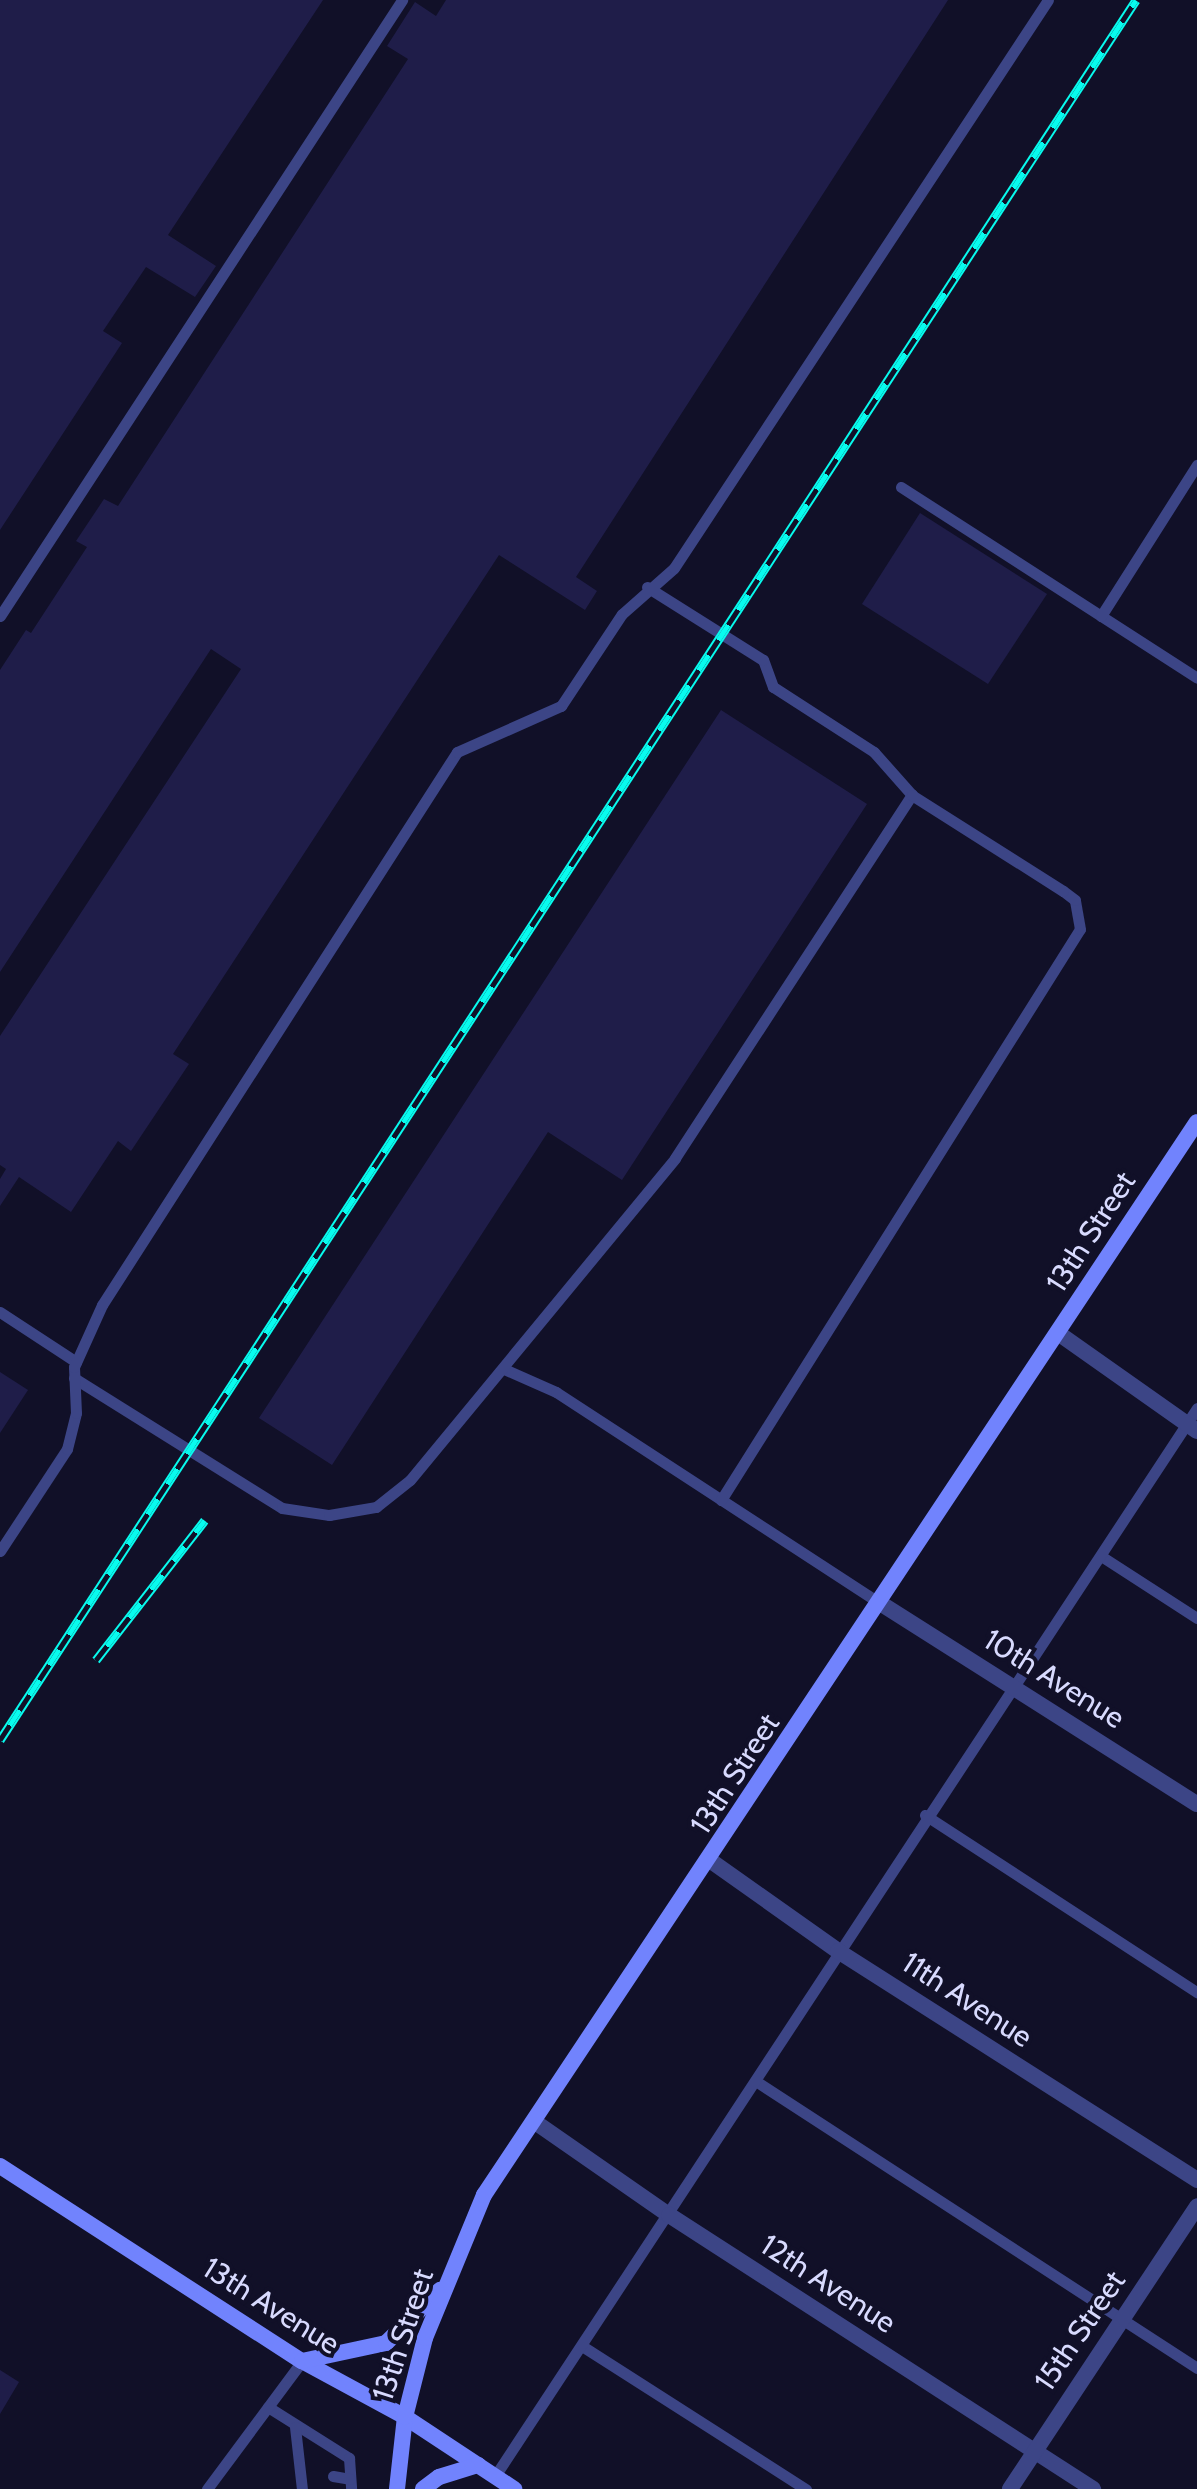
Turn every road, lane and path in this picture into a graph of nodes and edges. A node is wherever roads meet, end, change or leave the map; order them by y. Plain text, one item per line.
1 (402, 0) edge
2 (1048, 0) edge
3 (1197, 465) edge
4 (901, 487) dead end
5 (647, 587) junction
6 (0, 616) edge
7 (1101, 616) junction
8 (1197, 678) edge
9 (912, 795) junction
10 (1197, 1122) edge
11 (0, 1312) edge
12 (1058, 1333) junction
13 (76, 1362) junction
14 (504, 1369) junction
15 (74, 1378) junction
16 (1197, 1408) edge
17 (1192, 1427) edge
18 (721, 1500) junction
19 (0, 1551) edge
20 (1101, 1556) junction
21 (880, 1603) junction
22 (1197, 1618) edge
23 (1013, 1685) junction
24 (1197, 1804) edge
25 (925, 1815) junction
26 (711, 1861) junction
27 (838, 1951) junction
28 (1197, 1992) edge
29 (757, 2082) junction
30 (535, 2122) junction
31 (0, 2166) edge
32 (1197, 2180) edge
33 (1197, 2206) edge
34 (669, 2215) junction
35 (447, 2283) junction
36 (1122, 2320) junction
37 (582, 2346) junction
38 (302, 2361) junction
39 (1197, 2368) edge
40 (268, 2407) junction
41 (405, 2417) junction
42 (295, 2427) junction
43 (1034, 2450) junction
44 (478, 2465) junction
45 (300, 2469) junction
46 (315, 2472) dead end
47 (333, 2476) dead end
48 (495, 2476) junction
49 (351, 2484) edge
50 (207, 2489) edge
51 (302, 2489) edge
52 (397, 2489) edge
53 (423, 2489) edge
54 (514, 2489) edge
55 (806, 2489) edge
56 (1010, 2489) edge
57 (1093, 2489) edge

1 - 6 lane
2 - 5 lane
3 - 7 lane
4 - 7 lane
5 - 9 lane
5 - 13 lane
7 - 8 lane
9 - 14 lane
9 - 18 lane
10 - 12 street, 13th Street
11 - 13 lane
12 - 17 street
12 - 21 street, 13th Street
13 - 15 lane
14 - 15 lane
14 - 18 lane
15 - 19 lane
16 - 17 lane
17 - 20 lane
18 - 21 lane
20 - 22 lane
20 - 23 lane
21 - 23 street, 10th Avenue
21 - 26 street, 13th Street
23 - 24 street, 10th Avenue
23 - 25 lane
25 - 27 lane
25 - 28 lane
26 - 27 street, 11th Avenue
26 - 30 street, 13th Street
27 - 29 lane
27 - 32 street, 11th Avenue
29 - 34 lane
29 - 36 lane
30 - 34 street, 12th Avenue
30 - 35 street, 13th Street
31 - 38 street, 13th Avenue
33 - 36 street, 15th Street
34 - 37 lane
34 - 43 street, 12th Avenue
35 - 38 street
35 - 41 street, 13th Street
36 - 39 lane
36 - 43 street, 15th Street
37 - 48 lane
37 - 55 lane
38 - 40 lane
38 - 41 street, 13th Avenue
40 - 42 lane
40 - 50 lane
41 - 44 street, 13th Avenue
41 - 52 street, 13th Street
42 - 45 lane
42 - 49 lane
43 - 56 street, 15th Street
43 - 57 street, 12th Avenue
44 - 48 street, 13th Avenue
44 - 53 street
45 - 46 lane
45 - 51 lane
47 - 49 lane
48 - 54 street, 13th Avenue

